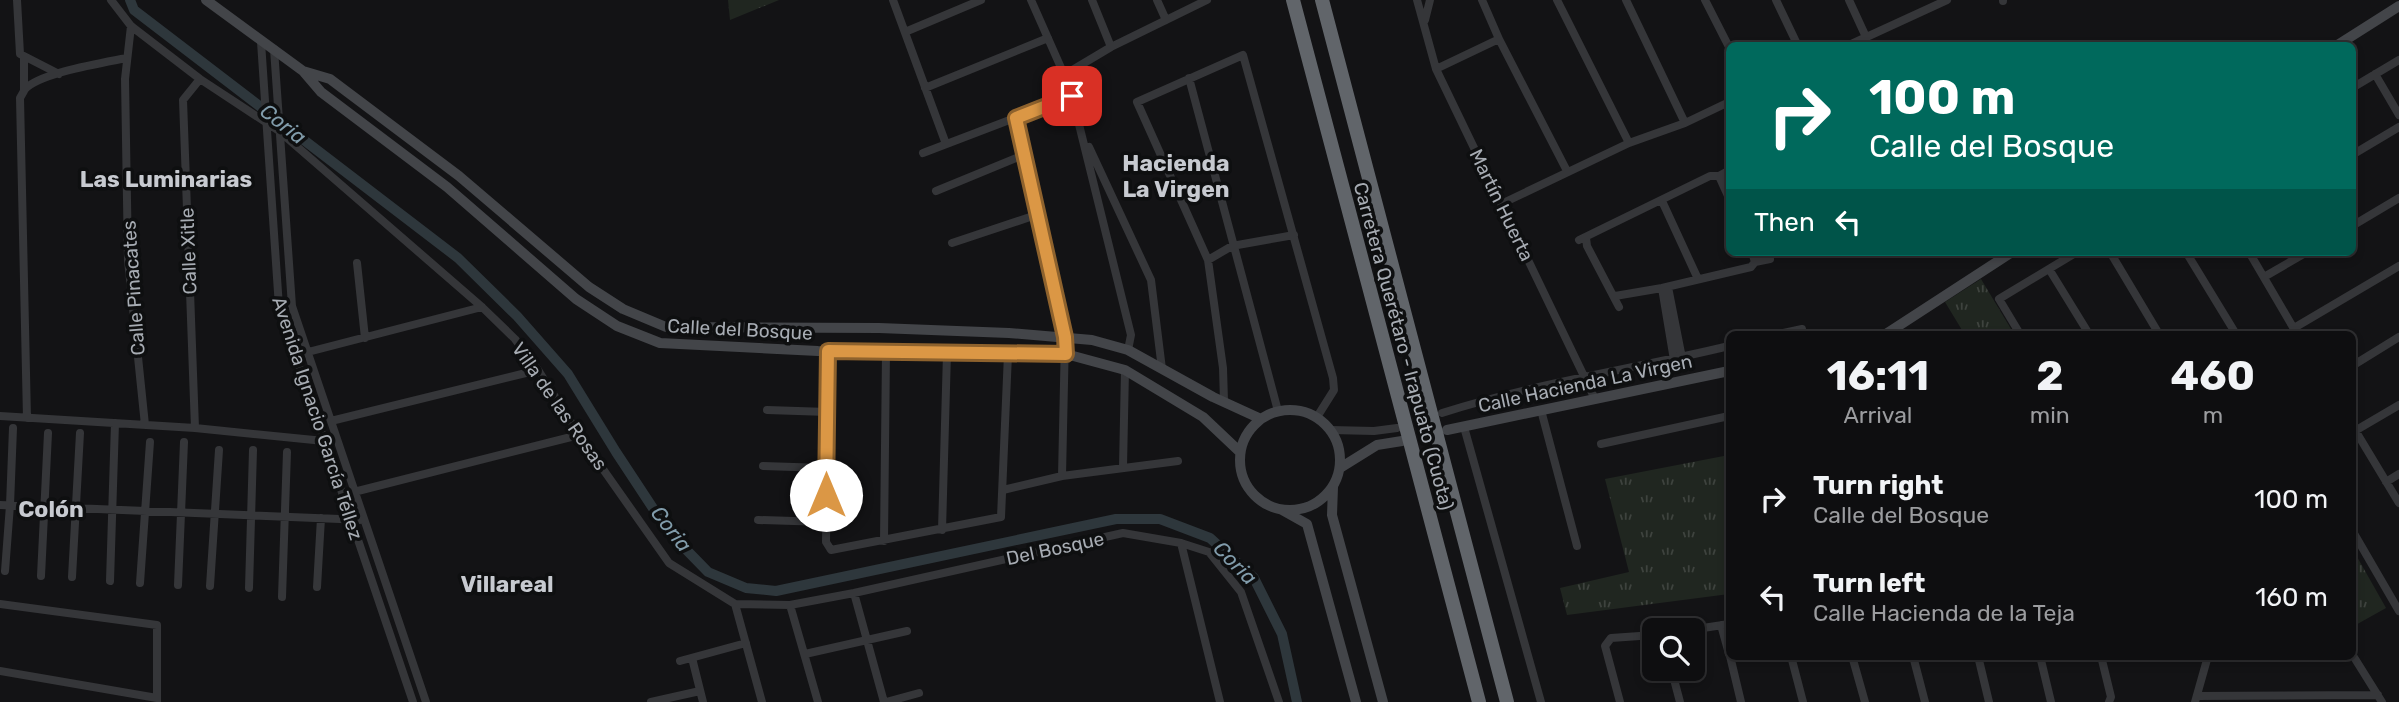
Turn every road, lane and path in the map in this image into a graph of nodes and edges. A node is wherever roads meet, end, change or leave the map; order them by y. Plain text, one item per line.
1 (17, 0) edge
2 (111, 0) edge
3 (206, 0) edge
4 (893, 0) edge
5 (981, 0) edge
6 (1031, 0) edge
7 (1092, 0) edge
8 (1157, 0) edge
9 (1207, 0) edge
10 (1293, 0) edge
11 (1321, 0) edge
12 (1418, 0) edge
13 (1482, 0) edge
14 (1557, 0) edge
15 (1626, 0) edge
16 (1705, 0) edge
17 (1776, 0) edge
18 (1849, 0) edge
19 (1947, 0) edge
20 (1428, 3) edge
21 (1930, 4) edge
22 (2399, 6) edge
23 (1166, 20) junction
24 (131, 26) junction
25 (1424, 27) junction
26 (905, 32) junction
27 (1866, 37) junction
28 (1048, 38) junction
29 (1499, 38) junction
30 (261, 41) junction
31 (1726, 42) edge
32 (1796, 42) edge
33 (1855, 42) edge
34 (2342, 42) edge
35 (1111, 47) junction
36 (274, 49) junction
37 (24, 57) junction
38 (127, 58) junction
39 (2399, 60) edge
40 (1436, 69) junction
41 (303, 71) junction
42 (59, 74) junction
43 (2375, 74) junction
44 (1064, 75) junction
45 (200, 79) junction
46 (1189, 79) junction
47 (2356, 86) edge
48 (925, 88) junction
49 (24, 91) junction
50 (1072, 96) junction
51 (1726, 103) edge
52 (265, 115) junction
53 (2399, 115) edge
54 (1016, 118) junction
55 (1685, 122) junction
56 (279, 126) junction
57 (2399, 127) edge
58 (1080, 129) junction
59 (1629, 143) junction
60 (946, 144) junction
61 (923, 153) dead end
62 (2356, 153) edge
63 (1026, 154) junction
64 (1567, 171) junction
65 (1726, 172) edge
66 (1719, 176) junction
67 (936, 191) dead end
68 (1726, 191) edge
69 (2399, 198) edge
70 (1662, 201) junction
71 (1501, 204) junction
72 (1039, 214) junction
73 (2356, 224) edge
74 (1294, 235) junction
75 (952, 243) dead end
76 (1232, 246) junction
77 (1753, 256) edge
78 (2006, 256) edge
79 (2070, 256) edge
80 (2112, 256) edge
81 (2188, 256) edge
82 (2251, 256) edge
83 (2300, 256) edge
84 (1770, 259) dead end
85 (1208, 260) junction
86 (1755, 262) junction
87 (357, 263) dead end
88 (2399, 266) edge
89 (2049, 269) junction
90 (2264, 277) junction
91 (1698, 279) junction
92 (1665, 287) junction
93 (1615, 296) junction
94 (482, 307) junction
95 (1619, 307) dead end
96 (1802, 328) dead end
97 (1790, 331) edge
98 (1891, 331) edge
99 (2018, 331) edge
100 (2087, 331) edge
101 (2157, 331) edge
102 (2234, 331) edge
103 (2296, 331) edge
104 (1065, 337) junction
105 (2399, 337) edge
106 (365, 338) junction
107 (1726, 347) edge
108 (1128, 350) junction
109 (828, 351) junction
110 (308, 352) junction
111 (886, 352) junction
112 (947, 353) junction
113 (1008, 354) junction
114 (1066, 354) junction
115 (1678, 359) junction
116 (2356, 364) edge
117 (1162, 369) junction
118 (538, 370) junction
119 (1125, 370) junction
120 (1726, 372) edge
121 (1585, 376) junction
122 (1595, 399) junction
123 (1224, 401) junction
124 (2399, 405) edge
125 (767, 410) dead end
126 (1541, 410) junction
127 (1278, 411) junction
128 (828, 412) junction
129 (1442, 413) tunnel mouth
130 (0, 416) edge
131 (1317, 417) junction
132 (1726, 417) edge
133 (27, 418) junction
134 (1261, 419) junction
135 (331, 421) junction
136 (115, 423) junction
137 (145, 425) junction
138 (1464, 427) junction
139 (2356, 427) edge
140 (13, 428) dead end
141 (195, 428) junction
142 (1397, 428) tunnel mouth
143 (1331, 430) junction
144 (1447, 430) tunnel mouth
145 (48, 433) dead end
146 (80, 433) dead end
147 (2356, 434) edge
148 (579, 435) junction
149 (324, 441) junction
150 (1402, 441) tunnel mouth
151 (150, 442) dead end
152 (184, 442) dead end
153 (1601, 444) dead end
154 (219, 450) dead end
155 (253, 450) dead end
156 (288, 452) dead end
157 (1240, 452) junction
158 (1178, 461) dead end
159 (764, 466) dead end
160 (1123, 467) junction
161 (825, 468) junction
162 (1340, 468) junction
163 (2399, 474) edge
164 (1062, 476) junction
165 (2386, 482) junction
166 (1333, 487) junction
167 (1003, 490) junction
168 (355, 492) junction
169 (342, 495) junction
170 (2399, 503) edge
171 (0, 505) edge
172 (10, 505) junction
173 (45, 506) junction
174 (77, 508) junction
175 (111, 509) junction
176 (1282, 510) junction
177 (146, 511) junction
178 (181, 512) junction
179 (215, 513) junction
180 (251, 515) junction
181 (286, 516) junction
182 (321, 518) junction
183 (350, 519) junction
184 (364, 520) junction
185 (758, 520) dead end
186 (826, 523) junction
187 (942, 530) junction
188 (2356, 537) edge
189 (884, 541) junction
190 (1181, 543) junction
191 (1577, 546) dead end
192 (5, 571) dead end
193 (41, 576) dead end
194 (72, 578) dead end
195 (110, 581) dead end
196 (140, 583) dead end
197 (178, 585) dead end
198 (210, 586) dead end
199 (317, 587) dead end
200 (249, 588) dead end
201 (854, 593) junction
202 (282, 597) dead end
203 (0, 604) edge
204 (735, 604) junction
205 (790, 605) junction
206 (2399, 611) edge
207 (397, 614) junction
208 (384, 617) junction
209 (1725, 625) edge
210 (1705, 628) edge
211 (906, 631) dead end
212 (1642, 636) edge
213 (868, 640) junction
214 (746, 643) junction
215 (805, 654) junction
216 (692, 657) junction
217 (1730, 660) edge
218 (1792, 660) edge
219 (1853, 660) edge
220 (1914, 660) edge
221 (1979, 660) edge
222 (2041, 660) edge
223 (2102, 660) edge
224 (2207, 660) edge
225 (2356, 660) edge
226 (680, 662) dead end
227 (0, 671) edge
228 (1674, 681) edge
229 (700, 691) junction
230 (919, 693) dead end
231 (2196, 699) edge
232 (2380, 699) edge
233 (157, 700) edge
234 (1277, 701) edge
235 (413, 702) edge
236 (426, 702) edge
237 (651, 702) edge
238 (703, 702) edge
239 (761, 702) edge
240 (818, 702) edge
241 (885, 702) edge
242 (1220, 702) edge
243 (1356, 702) edge
244 (1383, 702) edge
245 (1479, 702) edge
246 (1507, 702) edge
247 (1541, 702) edge
248 (1620, 702) edge
249 (1680, 702) edge
250 (1741, 702) edge
251 (1803, 702) edge
252 (1865, 702) edge
253 (1925, 702) edge
254 (1989, 702) edge
255 (2051, 702) edge
256 (2109, 702) edge

1 - 37 street
2 - 24 street, Villa de las Rosas
3 - 30 street, Calle del Bosque
4 - 26 street
5 - 26 street
6 - 28 street
7 - 35 street
8 - 23 street
9 - 23 street
10 - 245 highway, Carretera Querétaro - Irapuato (Cuota)
11 - 246 highway, Carretera Querétaro - Irapuato (Cuota)
12 - 25 street
13 - 29 street
14 - 59 street
15 - 55 street
16 - 31 street
17 - 32 street
18 - 27 street
19 - 21 street
20 - 25 street, Martín Huerta
21 - 27 street
22 - 34 street
23 - 35 street
24 - 38 street, Calle Pinacates
24 - 45 street, Villa de las Rosas
25 - 40 street, Martín Huerta
26 - 48 street
27 - 33 street
28 - 44 street
28 - 48 street
29 - 40 street
29 - 64 street
30 - 36 street, Calle del Bosque
30 - 52 street, Avenida Ignacio García Téllez
35 - 44 street
36 - 41 street, Calle del Bosque
36 - 56 street, Avenida Ignacio García Téllez
37 - 42 street
37 - 49 street
38 - 42 street
38 - 137 street, Calle Pinacates
39 - 43 street
40 - 71 street, Martín Huerta
41 - 104 street, Calle del Bosque
41 - 109 street, Calle del Bosque
42 - 49 street
43 - 47 street
43 - 53 street
44 - 50 street
45 - 52 street, Villa de las Rosas
45 - 141 street, Calle Xitle
46 - 74 street
46 - 76 street
46 - 85 street
48 - 60 street
49 - 133 street
50 - 54 street
50 - 58 street
51 - 55 street
52 - 56 street, Villa de las Rosas
52 - 149 street, Avenida Ignacio García Téllez
54 - 60 street
54 - 63 street
55 - 59 street
56 - 94 street, Villa de las Rosas
56 - 110 street, Avenida Ignacio García Téllez
57 - 62 street
58 - 108 street
58 - 117 street
59 - 64 street
60 - 61 street
63 - 67 street
63 - 72 street
64 - 71 street
65 - 66 street
66 - 68 street
66 - 70 street
69 - 73 street
70 - 91 street
70 - 93 street
71 - 121 street, Martín Huerta
72 - 75 street
72 - 104 street
74 - 76 street
74 - 131 street
76 - 85 street
76 - 127 street
77 - 86 street
78 - 98 street
79 - 89 street
80 - 101 street
81 - 102 street
82 - 90 street
83 - 90 street
84 - 86 street
85 - 123 street
86 - 91 street
87 - 106 street
88 - 103 street
89 - 99 street
89 - 100 street
90 - 103 street
91 - 92 street
92 - 93 street
92 - 115 street
93 - 95 street
94 - 106 street
94 - 118 street, Villa de las Rosas
96 - 97 street
104 - 108 street, Calle del Bosque
104 - 114 street
105 - 116 street
106 - 110 street
107 - 115 street
108 - 117 street, Calle del Bosque
109 - 111 street, Calle del Bosque
109 - 128 street
110 - 135 street, Avenida Ignacio García Téllez
111 - 112 street, Calle del Bosque
111 - 189 street
112 - 113 street, Calle del Bosque
112 - 187 street
113 - 114 street, Calle del Bosque
113 - 167 street
114 - 119 street, Calle del Bosque
114 - 164 street
115 - 121 street
117 - 123 street, Calle del Bosque
118 - 135 street
118 - 148 street, Villa de las Rosas
119 - 157 street, Calle del Bosque
119 - 160 street
120 - 122 street, Calle Hacienda La Virgen
121 - 122 street, Martín Huerta
121 - 129 street
122 - 126 street, Calle Hacienda La Virgen
123 - 134 street, Calle del Bosque
124 - 139 street
125 - 128 street
126 - 138 street, Calle Hacienda La Virgen
126 - 191 street
127 - 131 street
127 - 134 street
128 - 161 street
130 - 133 street
131 - 143 street
132 - 153 street
133 - 136 street
134 - 157 street
135 - 168 street, Avenida Ignacio García Téllez
136 - 137 street
136 - 175 street
137 - 141 street
138 - 144 street, Calle Hacienda La Virgen
138 - 247 street
140 - 172 street
141 - 149 street
142 - 143 street
143 - 162 street
145 - 173 street
146 - 174 street
147 - 165 street
148 - 168 street
148 - 204 street, Villa de las Rosas
149 - 169 street, Avenida Ignacio García Téllez
150 - 162 street
151 - 177 street
152 - 178 street
154 - 179 street
155 - 180 street
156 - 181 street
157 - 176 street
158 - 160 street
159 - 161 street
160 - 164 street
161 - 186 street
162 - 166 street
163 - 165 street
164 - 167 street
165 - 170 street
166 - 176 street
166 - 244 street
167 - 187 street
168 - 169 street
168 - 184 street, Avenida Ignacio García Téllez
169 - 183 street, Avenida Ignacio García Téllez
171 - 172 street
172 - 173 street
172 - 192 street
173 - 174 street
173 - 193 street
174 - 175 street
174 - 194 street
175 - 177 street
175 - 195 street
176 - 243 street
177 - 178 street
177 - 196 street
178 - 179 street
178 - 197 street
179 - 180 street
179 - 198 street
180 - 181 street
180 - 200 street
181 - 182 street
181 - 202 street
182 - 183 street
182 - 199 street
183 - 184 street
183 - 208 street, Avenida Ignacio García Téllez
184 - 207 street, Avenida Ignacio García Téllez
185 - 186 street
186 - 189 street
187 - 189 street
188 - 206 street
190 - 201 street, Del Bosque
190 - 234 street, Del Bosque
190 - 242 street
201 - 205 street, Del Bosque
201 - 213 street
203 - 233 street
204 - 205 street, Del Bosque
204 - 214 street
205 - 215 street
207 - 208 street
207 - 236 street, Avenida Ignacio García Téllez
208 - 235 street, Avenida Ignacio García Téllez
209 - 210 street
211 - 213 street
212 - 248 street
213 - 215 street
213 - 241 street
214 - 216 street
214 - 239 street
215 - 240 street
216 - 226 street
216 - 229 street
217 - 250 street
218 - 251 street
219 - 252 street
220 - 253 street
221 - 254 street
222 - 255 street
223 - 256 street
224 - 231 street
225 - 232 street
227 - 233 street
228 - 249 street
229 - 237 street
229 - 238 street
230 - 241 street
231 - 232 street

